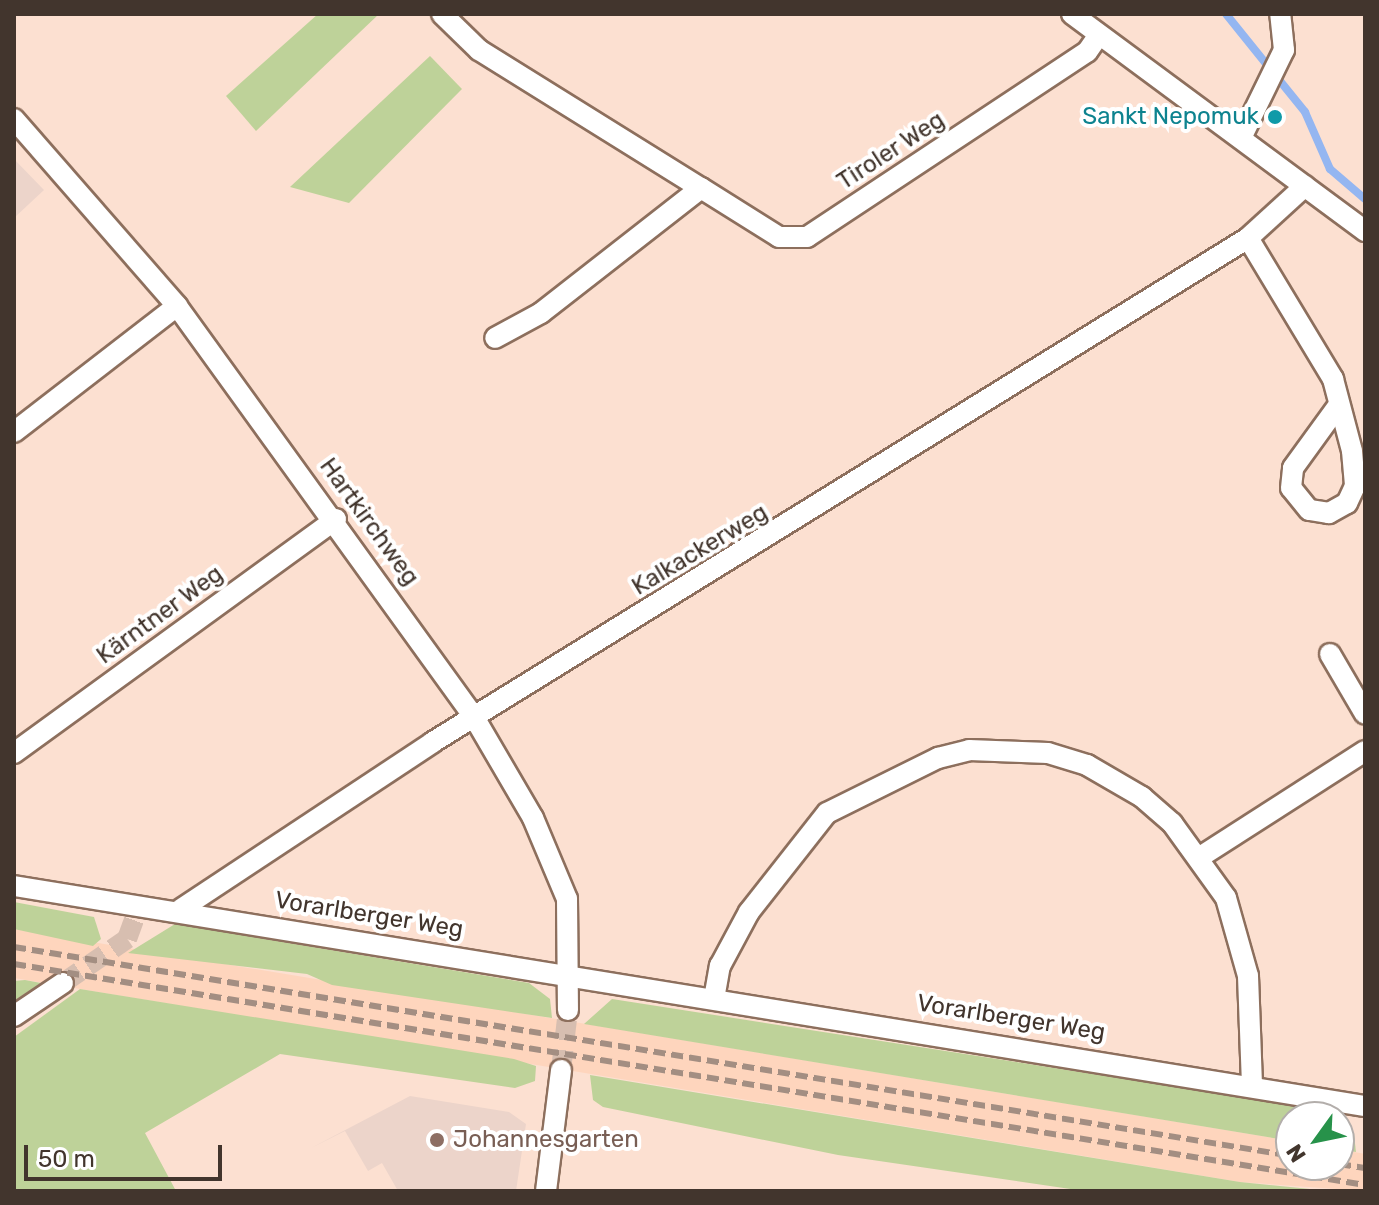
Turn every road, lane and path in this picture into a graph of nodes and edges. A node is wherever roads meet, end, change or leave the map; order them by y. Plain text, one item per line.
1 (442, 14) edge
2 (1072, 14) edge
3 (1280, 14) edge
4 (1099, 35) junction
5 (14, 119) edge
6 (1241, 138) junction
7 (1305, 186) junction
8 (701, 188) junction
9 (1365, 231) edge
10 (1248, 238) junction
11 (177, 306) junction
12 (495, 338) dead end
13 (1338, 406) junction
14 (14, 432) edge
15 (336, 519) junction
16 (1330, 654) dead end
17 (1365, 714) edge
18 (474, 717) junction
19 (1365, 751) edge
20 (14, 753) edge
21 (1200, 857) junction
22 (14, 886) edge
23 (181, 909) junction
24 (572, 974) junction
25 (63, 983) tunnel mouth
26 (714, 999) junction
27 (568, 1010) tunnel mouth
28 (14, 1016) edge
29 (561, 1070) tunnel mouth
30 (1252, 1083) junction
31 (1365, 1106) edge
32 (546, 1191) edge

1 - 8 street, Tiroler Weg
2 - 4 street
3 - 6 street
4 - 6 street
4 - 8 street, Tiroler Weg
5 - 11 street, Hartkirchweg
6 - 7 street
7 - 9 street
7 - 10 street, Kalkackerweg
8 - 12 street
10 - 13 street
10 - 18 street, Kalkackerweg
11 - 14 street
11 - 15 street, Hartkirchweg
13 - 13 street
15 - 18 street, Hartkirchweg
15 - 20 street, Kärntner Weg
16 - 17 street
18 - 23 street, Kalkackerweg
18 - 24 street, Hartkirchweg
19 - 21 street
21 - 26 street
21 - 30 street
22 - 23 street, Vorarlberger Weg
23 - 24 street, Vorarlberger Weg
24 - 26 street, Vorarlberger Weg
24 - 27 street, Hartkirchweg
25 - 28 street
26 - 30 street, Vorarlberger Weg
29 - 32 street
30 - 31 street, Vorarlberger Weg

